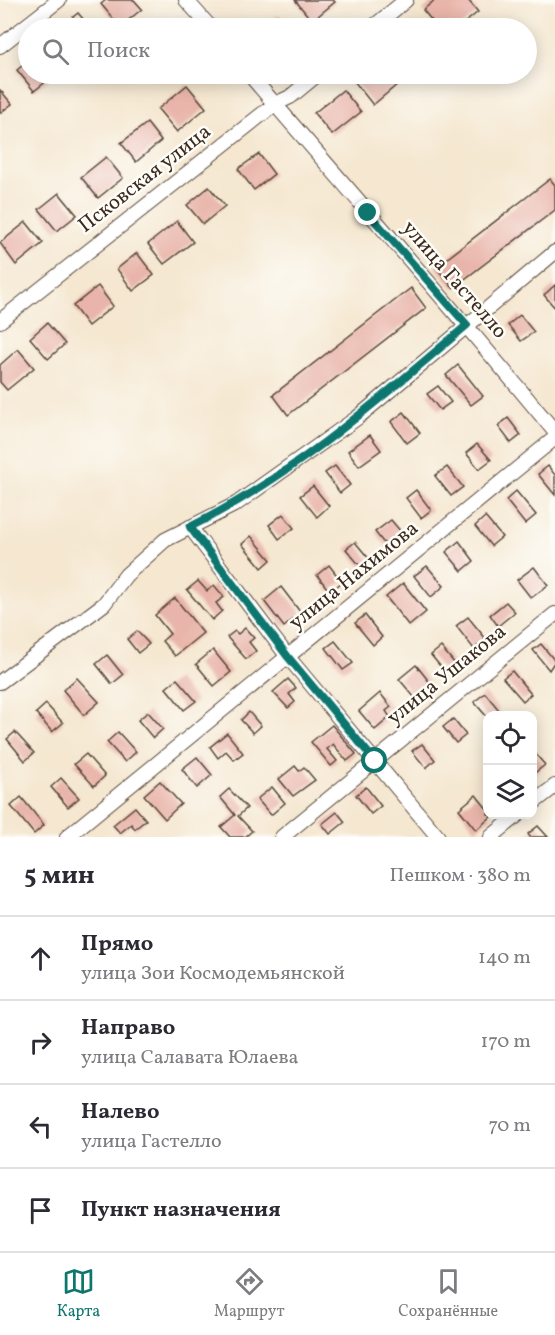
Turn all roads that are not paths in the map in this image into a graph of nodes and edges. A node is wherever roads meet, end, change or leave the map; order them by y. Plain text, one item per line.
1 (59, 0) edge
2 (186, 0) edge
3 (406, 0) edge
4 (36, 18) edge
5 (202, 18) edge
6 (384, 18) edge
7 (18, 32) edge
8 (0, 46) edge
9 (258, 84) edge
10 (306, 84) edge
11 (275, 104) junction
12 (555, 252) edge
13 (0, 321) edge
14 (467, 325) junction
15 (555, 432) edge
16 (555, 438) edge
17 (190, 527) junction
18 (555, 614) edge
19 (288, 657) junction
20 (0, 682) edge
21 (375, 761) junction
22 (555, 786) edge
23 (537, 800) edge
24 (513, 819) edge
25 (67, 837) edge
26 (282, 837) edge
27 (438, 837) edge
28 (491, 837) edge

1 - 4 street
2 - 5 street
3 - 6 street
7 - 8 street
9 - 11 street, улица Гастелло
10 - 11 street, Псковская улица
11 - 13 street, Псковская улица
11 - 14 street, улица Гастелло
12 - 14 street
14 - 15 street, улица Гастелло
14 - 17 street
16 - 19 street, улица Нахимова
17 - 19 street
17 - 20 street
18 - 21 street, улица Ушакова
19 - 21 street
19 - 25 street, улица Нахимова
21 - 26 street, улица Ушакова
21 - 27 street
22 - 23 street
24 - 28 street

